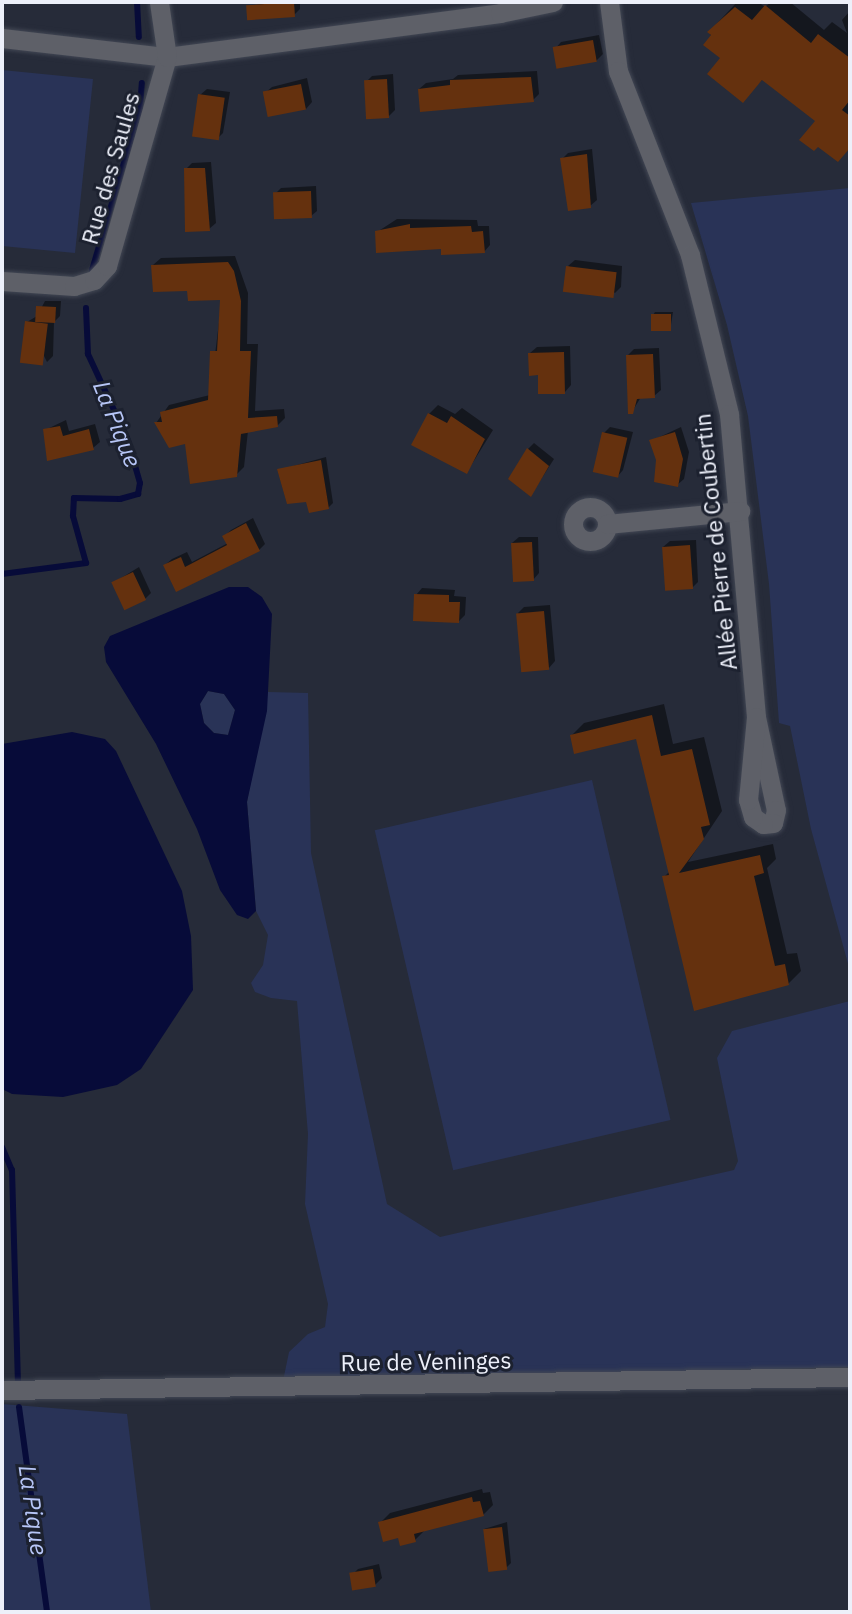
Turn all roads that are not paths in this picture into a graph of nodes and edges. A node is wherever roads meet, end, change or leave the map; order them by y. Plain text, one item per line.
1 (159, 2) edge
2 (553, 2) edge
3 (609, 2) edge
4 (2, 38) edge
5 (167, 57) junction
6 (2, 281) edge
7 (740, 511) junction
8 (607, 524) dead end
9 (755, 717) dead end
10 (850, 1377) edge
11 (2, 1390) edge

1 - 5 street
2 - 5 street
3 - 7 street, Allée Pierre de Coubertin
4 - 5 street
5 - 6 street, Rue des Saules
7 - 8 street
7 - 9 street, Allée Pierre de Coubertin
10 - 11 street, Rue de Veninges

